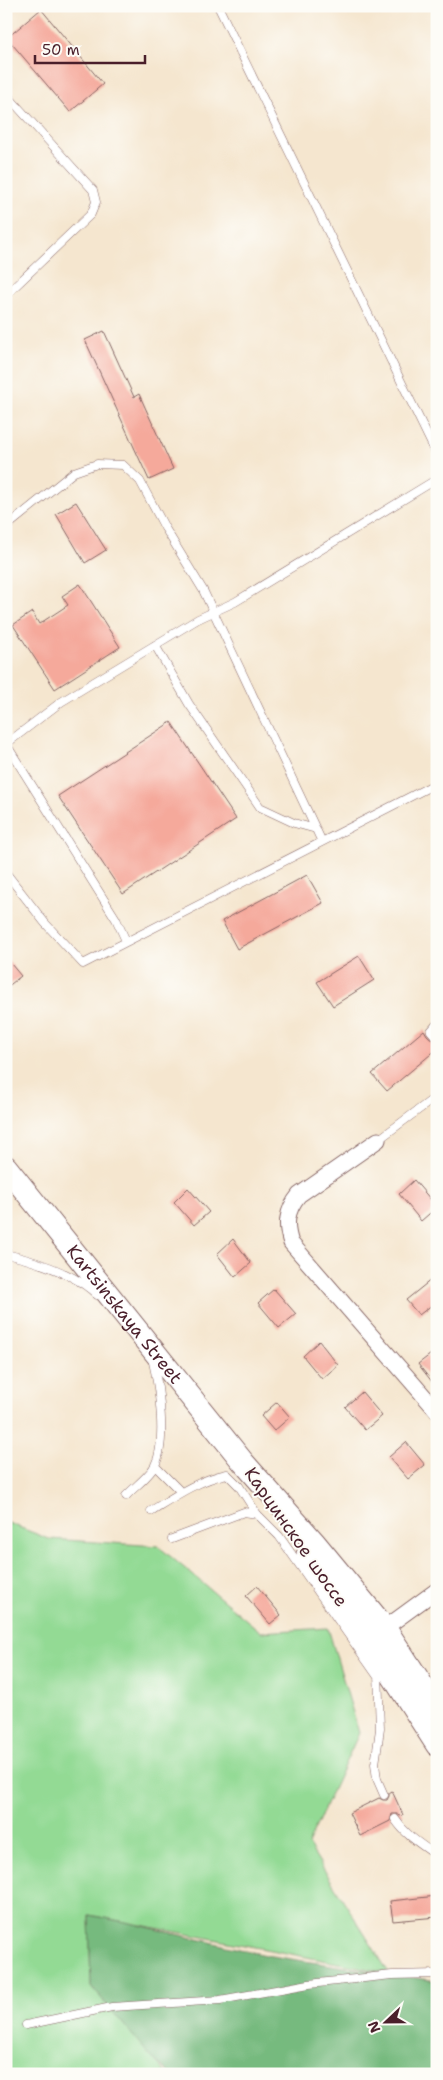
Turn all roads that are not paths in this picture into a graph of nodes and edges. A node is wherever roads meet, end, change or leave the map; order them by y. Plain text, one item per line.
1 (218, 6) edge
2 (6, 94) edge
3 (6, 295) edge
4 (437, 455) edge
5 (437, 479) edge
6 (6, 527) edge
7 (213, 612) junction
8 (155, 645) junction
9 (6, 744) edge
10 (437, 783) edge
11 (316, 830) junction
12 (322, 842) junction
13 (6, 874) edge
14 (126, 941) junction
15 (437, 1024) edge
16 (437, 1038) edge
17 (437, 1096) edge
18 (378, 1140) joint
19 (6, 1167) edge
20 (6, 1254) edge
21 (148, 1342) junction
22 (437, 1410) edge
23 (243, 1462) junction
24 (155, 1466) junction
25 (181, 1492) junction
26 (126, 1496) dead end
27 (151, 1511) dead end
28 (256, 1514) junction
29 (172, 1539) dead end
30 (436, 1593) edge
31 (378, 1635) junction
32 (378, 1677) junction
33 (437, 1708) edge
34 (437, 1745) edge
35 (384, 1795) dead end
36 (395, 1819) dead end
37 (437, 1856) edge
38 (437, 1974) edge
39 (26, 2025) dead end

1 - 4 lane
2 - 3 lane
5 - 7 lane
6 - 7 lane
7 - 8 lane
7 - 11 lane
8 - 9 lane
8 - 11 lane
9 - 14 lane
10 - 12 lane
11 - 12 lane
12 - 14 lane
13 - 14 lane
15 - 16 lane
17 - 18 lane
18 - 22 street
19 - 21 main road, Kartsinskaya Street
20 - 21 lane
21 - 23 main road, Kartsinskaya Street
21 - 24 lane
23 - 31 main road, Карцинское шоссе
23 - 31 main road, Карцинское шоссе
24 - 25 lane
24 - 26 lane
25 - 27 lane
25 - 28 lane
28 - 29 lane
28 - 32 lane
30 - 31 street
31 - 32 lane
31 - 33 main road, Карцинское шоссе
31 - 34 main road, Карцинское шоссе
32 - 35 lane
36 - 37 lane
38 - 39 lane

